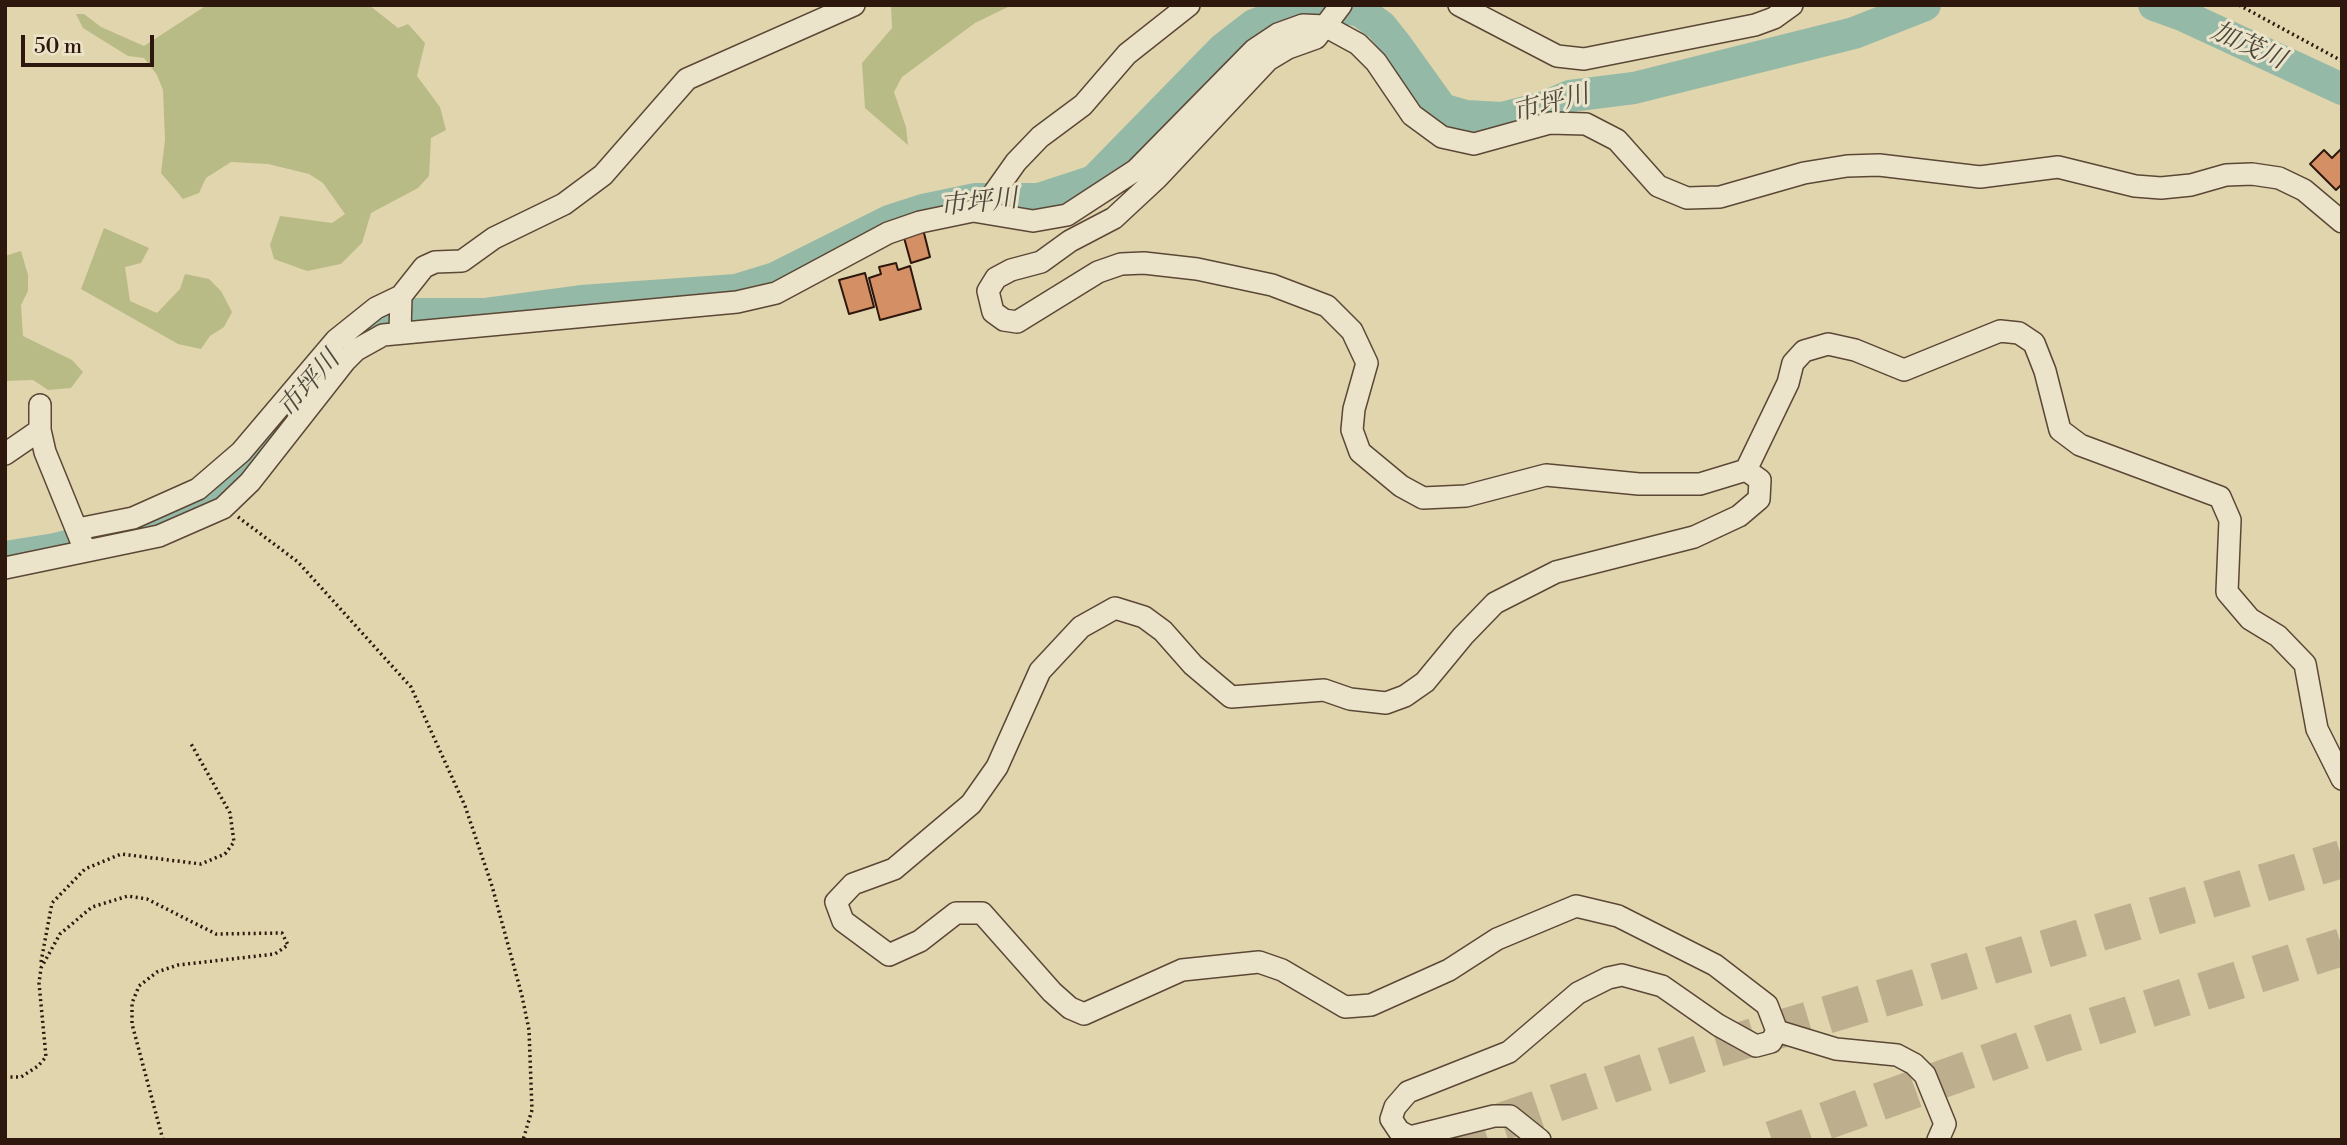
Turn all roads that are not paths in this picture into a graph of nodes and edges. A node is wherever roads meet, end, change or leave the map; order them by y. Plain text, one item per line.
1 (854, 5) edge
2 (1189, 5) edge
3 (1341, 5) edge
4 (1459, 5) edge
5 (1792, 5) edge
6 (1325, 26) junction
7 (982, 210) junction
8 (2342, 222) edge
9 (401, 296) junction
10 (400, 333) junction
11 (317, 358) junction
12 (334, 373) junction
13 (40, 405) dead end
14 (40, 430) junction
15 (5, 454) edge
16 (1746, 470) junction
17 (78, 530) junction
18 (84, 552) junction
19 (5, 568) edge
20 (2342, 779) edge
21 (1777, 1031) junction
22 (1540, 1140) edge
23 (1938, 1140) edge

1 - 9 street
2 - 7 street
3 - 6 street
4 - 5 street
6 - 7 street
6 - 8 street
6 - 16 street
7 - 10 street
9 - 10 street
9 - 11 street
10 - 12 street
11 - 12 street
11 - 17 street
12 - 18 street
13 - 14 street
14 - 15 street
14 - 17 street
16 - 20 street
16 - 21 street
17 - 18 street
18 - 19 street
21 - 22 street
21 - 23 street

